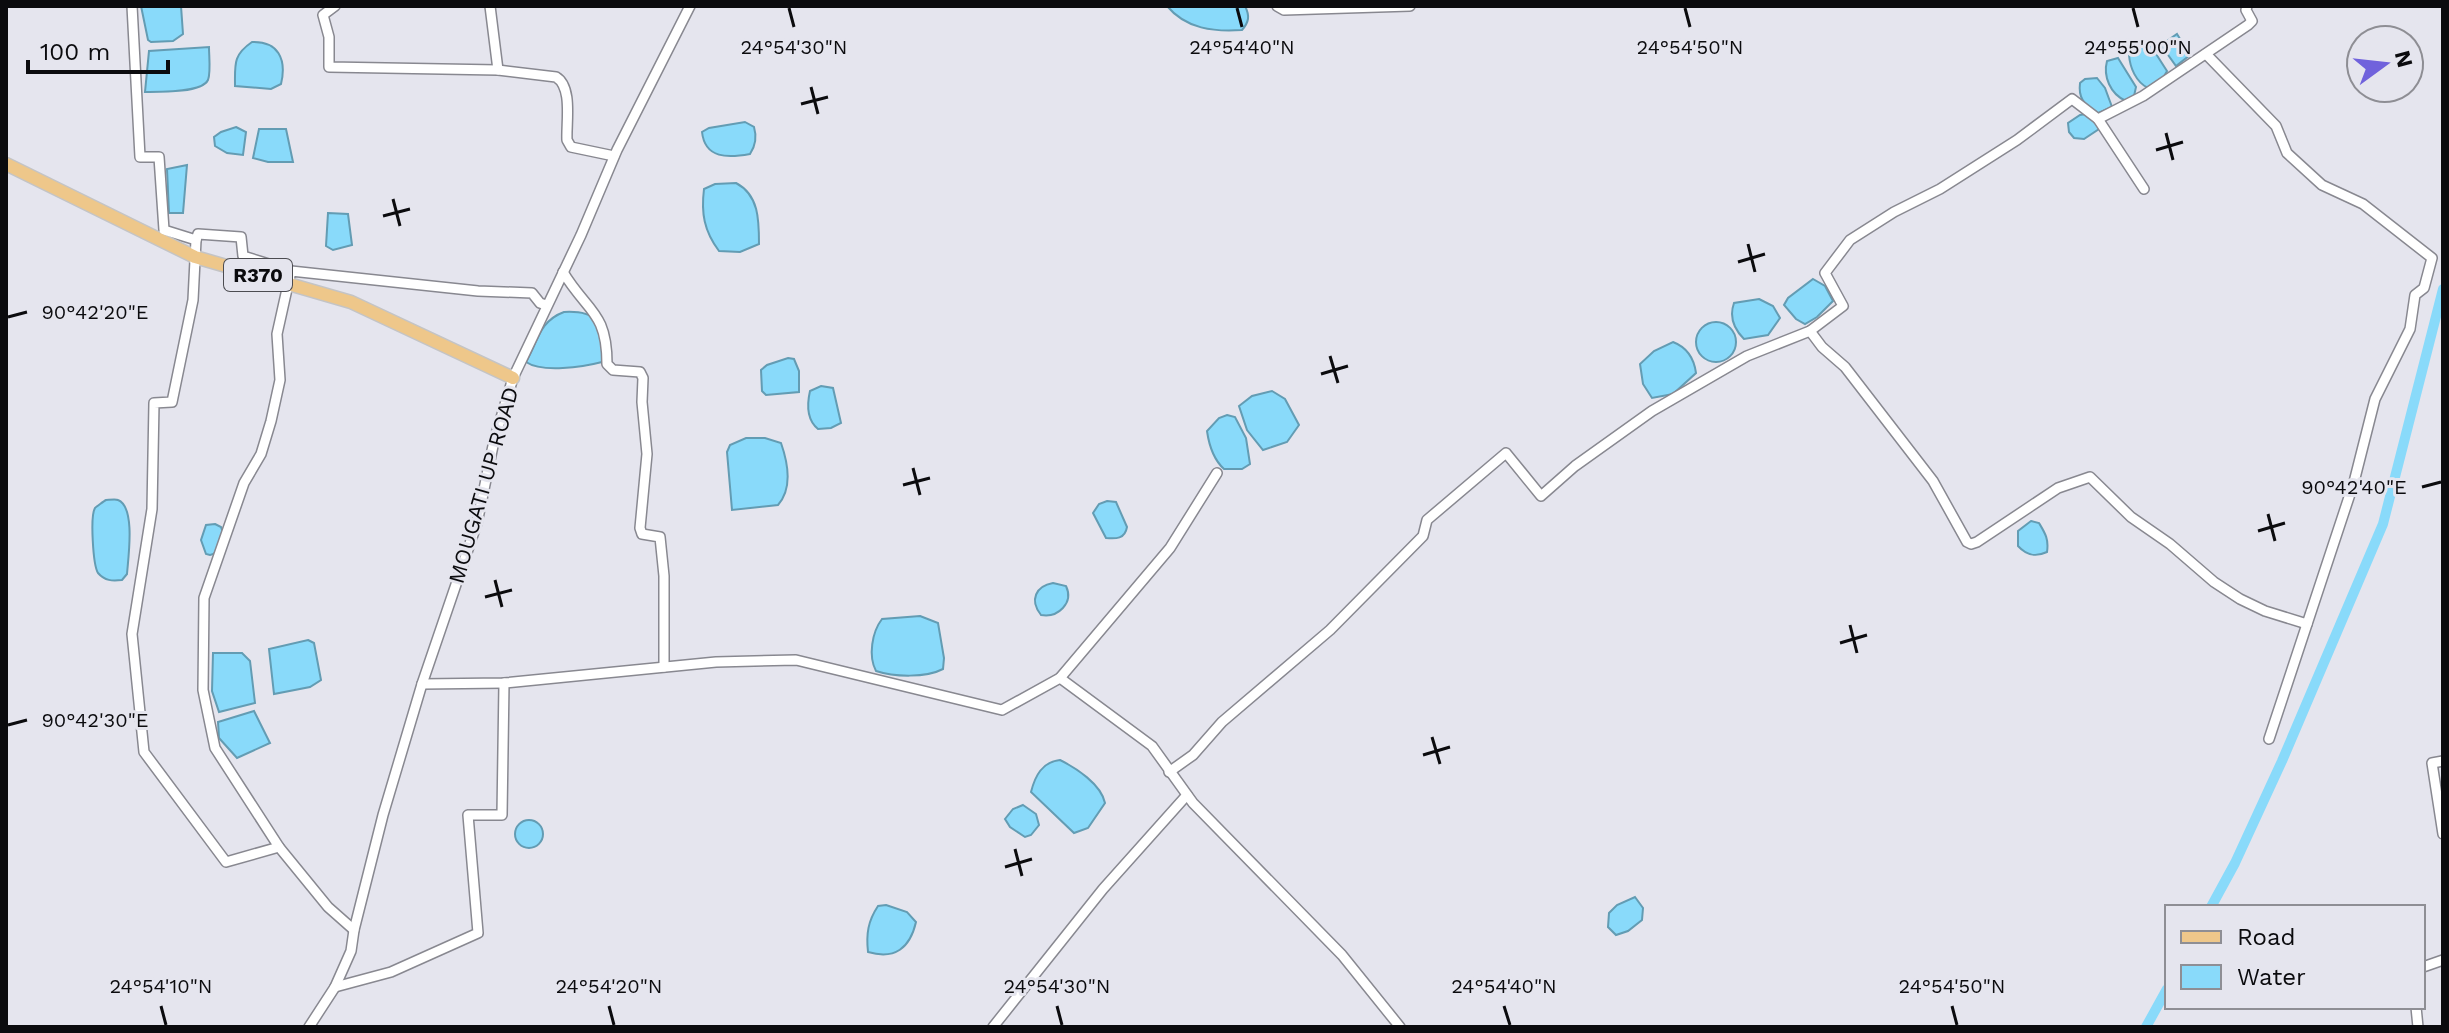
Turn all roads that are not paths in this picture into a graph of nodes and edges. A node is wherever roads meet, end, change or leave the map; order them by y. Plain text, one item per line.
1 (132, 6) edge
2 (335, 6) edge
3 (490, 6) edge
4 (690, 6) edge
5 (1277, 6) edge
6 (1410, 6) edge
7 (2247, 6) edge
8 (2206, 54) junction
9 (498, 70) junction
10 (2098, 119) junction
11 (614, 156) junction
12 (6, 164) edge
13 (2144, 189) dead end
14 (196, 240) junction
15 (195, 257) junction
16 (563, 272) junction
17 (289, 278) junction
18 (546, 305) junction
19 (1810, 331) junction
20 (513, 378) junction
21 (1217, 473) dead end
22 (2307, 624) junction
23 (664, 667) junction
24 (1060, 678) junction
25 (504, 683) junction
26 (422, 684) junction
27 (2269, 739) dead end
28 (2443, 761) edge
29 (1169, 772) junction
30 (1187, 795) junction
31 (2443, 834) edge
32 (279, 847) junction
33 (354, 930) junction
34 (335, 987) junction
35 (309, 1027) edge
36 (993, 1027) edge
37 (1400, 1027) edge

1 - 14 street
2 - 9 street
3 - 9 street
4 - 11 street, MOUGATI UP ROAD
5 - 6 street
7 - 8 street
8 - 10 street
8 - 22 street
9 - 11 street
10 - 13 street
10 - 19 street
11 - 16 street, MOUGATI UP ROAD
12 - 15 main road, R370
14 - 15 street
14 - 17 street
15 - 17 main road, R370
15 - 32 street
16 - 18 street, MOUGATI UP ROAD
16 - 23 street
17 - 18 street
17 - 20 main road, R370
17 - 32 street
18 - 20 street, MOUGATI UP ROAD
19 - 22 street
19 - 29 street
20 - 26 street, MOUGATI UP ROAD
21 - 24 street
22 - 27 street
23 - 24 street
23 - 25 street
24 - 29 street
25 - 26 street
25 - 34 street
26 - 33 street, MOUGATI UP ROAD
28 - 31 street
29 - 30 street
30 - 36 street
30 - 37 street
32 - 33 street
33 - 34 street, MOUGATI UP ROAD
34 - 35 street, MOUGATI UP ROAD

